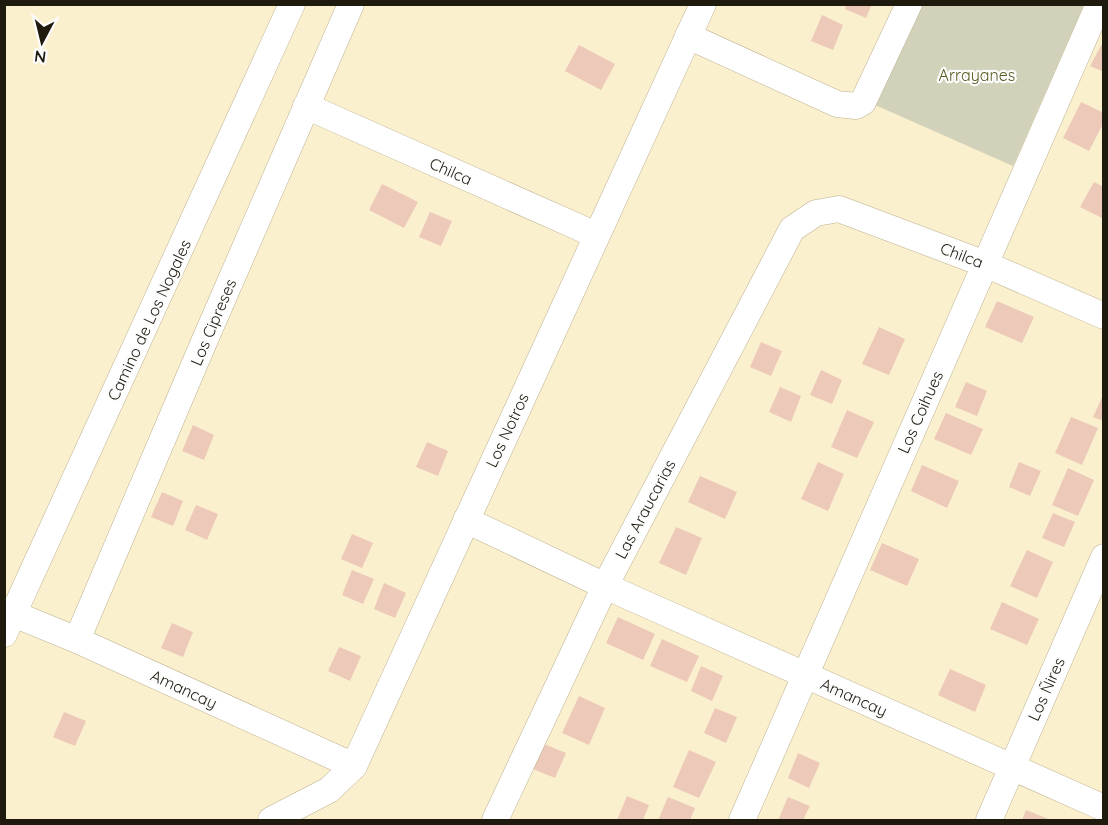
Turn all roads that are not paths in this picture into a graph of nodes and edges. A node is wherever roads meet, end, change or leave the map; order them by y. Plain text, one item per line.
1 (292, 4) edge
2 (351, 4) edge
3 (703, 4) edge
4 (909, 4) edge
5 (1100, 4) edge
6 (688, 36) junction
7 (306, 106) junction
8 (816, 213) joint
9 (596, 235) junction
10 (985, 264) junction
11 (1104, 316) edge
12 (466, 520) junction
13 (1104, 557) edge
14 (605, 586) junction
15 (8, 620) edge
16 (77, 640) junction
17 (805, 675) junction
18 (354, 766) junction
19 (1012, 767) junction
20 (1104, 808) edge
21 (271, 820) edge
22 (495, 820) edge
23 (742, 820) edge
24 (989, 820) edge

1 - 15 street, Camino de Los Nogales
2 - 7 street, Los Cipreses
3 - 6 street, Los Notros
4 - 6 street
5 - 10 street, Los Coihues
6 - 9 street, Los Notros
7 - 9 street, Chilca
7 - 16 street, Los Cipreses
8 - 10 street, Chilca
8 - 14 street, Las Araucarias
9 - 12 street, Los Notros
10 - 11 street, Chilca
10 - 17 street, Los Coihues
12 - 14 street, Amancay
12 - 18 street, Los Notros
13 - 19 street, Los Ñires
14 - 17 street, Amancay
14 - 22 street, Las Araucarias
15 - 16 street, Amancay
16 - 18 street, Amancay
17 - 19 street, Amancay
17 - 23 street, Los Coihues
18 - 21 street, Los Notros
19 - 20 street, Amancay
19 - 24 street, Los Ñires

